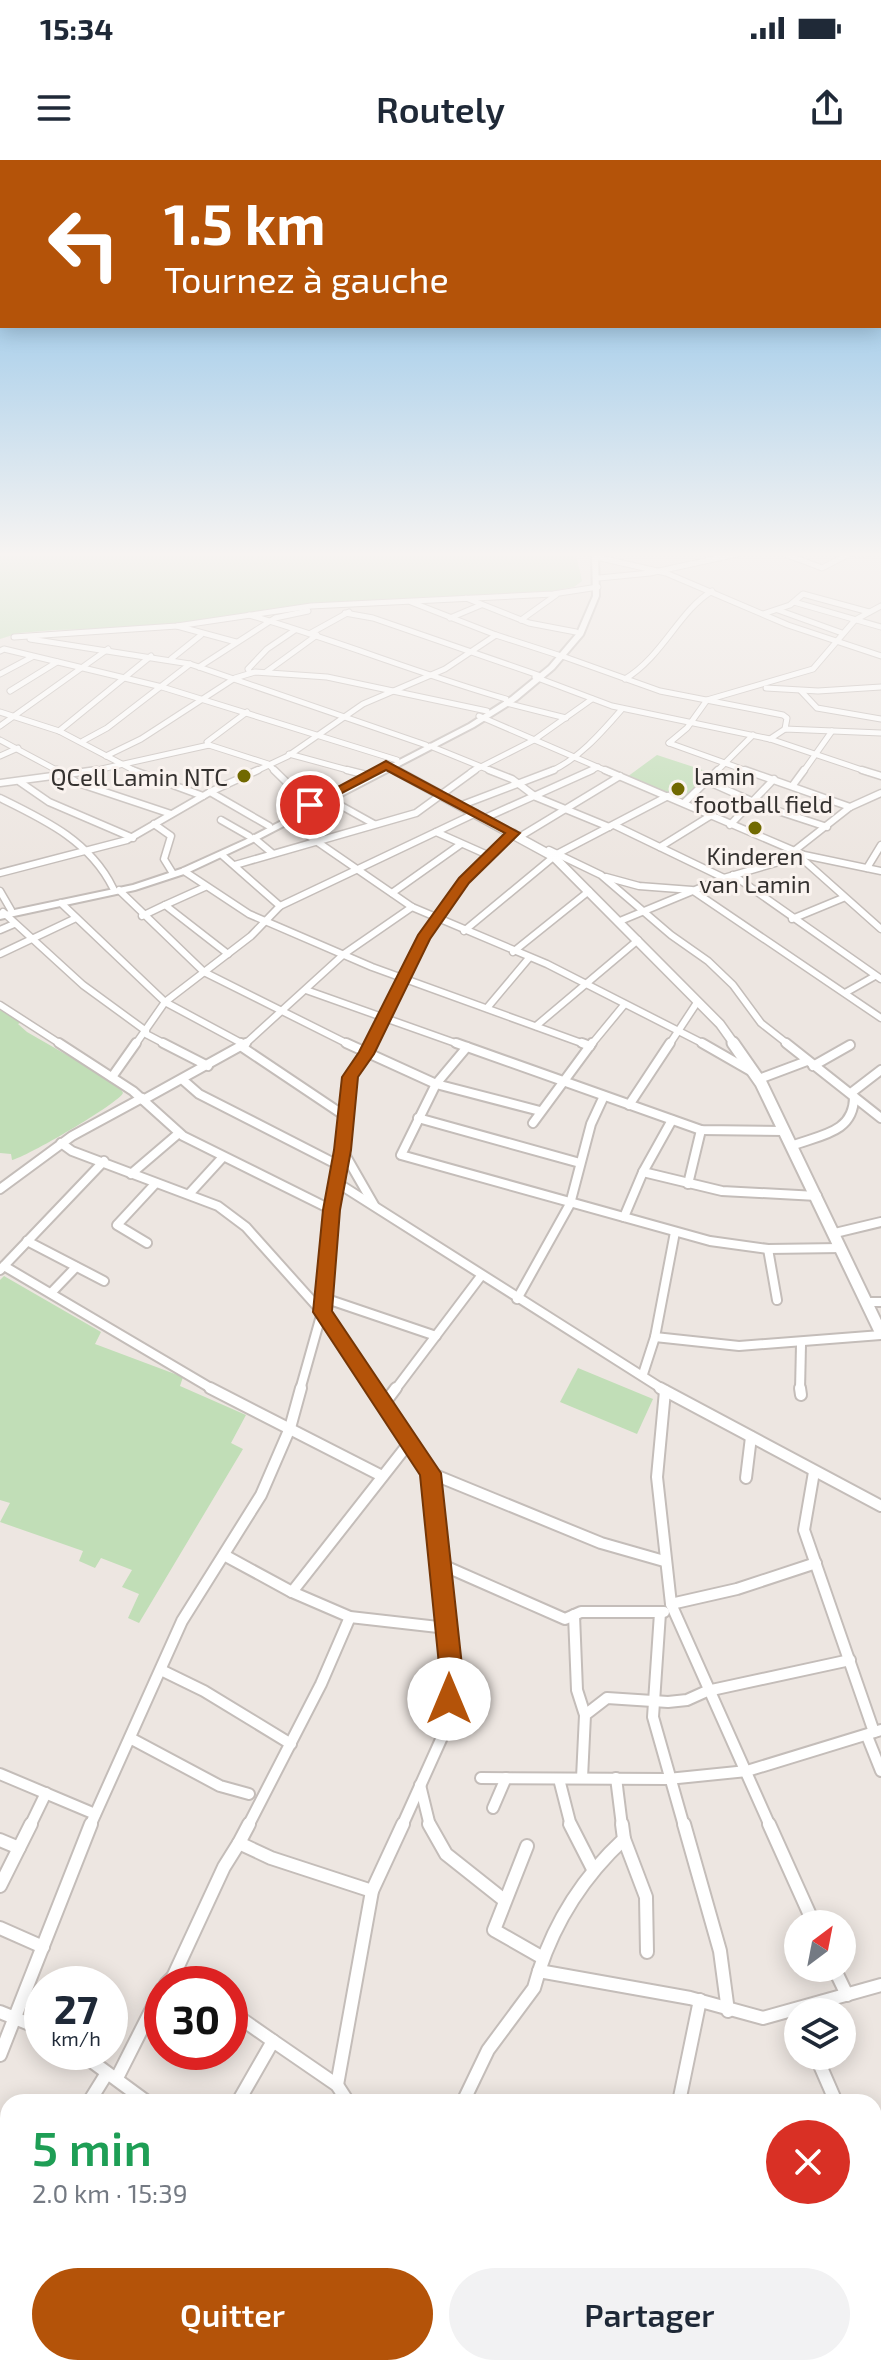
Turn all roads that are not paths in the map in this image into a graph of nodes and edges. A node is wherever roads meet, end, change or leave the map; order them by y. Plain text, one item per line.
1 (30, 657) edge
2 (38, 657) edge
3 (98, 657) edge
4 (149, 657) edge
5 (160, 657) edge
6 (213, 657) edge
7 (259, 657) edge
8 (284, 657) edge
9 (376, 657) edge
10 (461, 657) edge
11 (484, 657) edge
12 (559, 657) edge
13 (564, 657) edge
14 (653, 657) edge
15 (824, 657) edge
16 (171, 659) joint
17 (57, 662) junction
18 (190, 664) junction
19 (199, 667) junction
20 (85, 669) junction
21 (266, 672) junction
22 (250, 673) junction
23 (0, 674) edge
24 (126, 677) junction
25 (428, 677) junction
26 (537, 677) junction
27 (235, 678) junction
28 (625, 679) junction
29 (162, 687) junction
30 (759, 687) junction
31 (881, 687) edge
32 (470, 688) junction
33 (10, 691) dead end
34 (398, 691) junction
35 (800, 691) junction
36 (465, 696) dead end
37 (201, 699) junction
38 (592, 699) junction
39 (707, 700) junction
40 (506, 701) junction
41 (622, 709) junction
42 (833, 711) junction
43 (0, 712) edge
44 (247, 712) junction
45 (343, 715) junction
46 (483, 715) junction
47 (13, 717) junction
48 (566, 718) junction
49 (881, 719) edge
50 (690, 721) junction
51 (0, 726) edge
52 (785, 729) junction
53 (830, 730) junction
54 (59, 731) junction
55 (881, 732) edge
56 (315, 734) junction
57 (753, 735) junction
58 (770, 739) junction
59 (0, 740) edge
60 (534, 740) junction
61 (83, 741) junction
62 (209, 745) junction
63 (428, 745) junction
64 (18, 748) junction
65 (814, 753) junction
66 (289, 754) junction
67 (0, 756) edge
68 (106, 756) junction
69 (574, 756) junction
70 (727, 763) junction
71 (268, 764) junction
72 (391, 764) junction
73 (122, 766) junction
74 (483, 767) junction
75 (598, 767) junction
76 (367, 775) junction
77 (68, 776) junction
78 (620, 776) junction
79 (881, 776) edge
80 (774, 779) junction
81 (19, 782) junction
82 (709, 782) junction
83 (0, 783) edge
84 (521, 784) junction
85 (793, 785) junction
86 (210, 792) junction
87 (440, 793) junction
88 (881, 793) edge
89 (203, 796) junction
90 (668, 796) junction
91 (871, 796) junction
92 (536, 797) junction
93 (0, 798) edge
94 (329, 799) junction
95 (753, 800) junction
96 (881, 800) edge
97 (684, 803) junction
98 (310, 805) junction
99 (462, 805) junction
100 (850, 807) junction
101 (566, 809) junction
102 (171, 814) junction
103 (480, 815) junction
104 (710, 816) junction
105 (221, 820) dead end
106 (287, 821) junction
107 (154, 824) junction
108 (374, 824) junction
109 (730, 825) junction
110 (269, 826) junction
111 (612, 826) junction
112 (827, 827) junction
113 (436, 832) junction
114 (517, 834) junction
115 (252, 837) junction
116 (133, 838) junction
117 (312, 842) junction
118 (461, 844) junction
119 (881, 845) edge
120 (660, 847) junction
121 (87, 853) junction
122 (272, 853) junction
123 (799, 854) junction
124 (222, 855) junction
125 (490, 856) junction
126 (555, 856) junction
127 (235, 865) junction
128 (353, 868) junction
129 (867, 868) junction
130 (184, 871) junction
131 (881, 871) edge
132 (172, 872) junction
133 (0, 873) edge
134 (601, 875) junction
135 (733, 875) junction
136 (724, 878) junction
137 (205, 887) junction
138 (116, 889) junction
139 (692, 890) junction
140 (0, 891) edge
141 (589, 891) junction
142 (392, 893) junction
143 (843, 898) junction
144 (61, 903) junction
145 (165, 905) junction
146 (280, 906) junction
147 (412, 907) junction
148 (643, 910) junction
149 (4, 913) edge
150 (142, 916) junction
151 (76, 918) junction
152 (438, 919) junction
153 (792, 919) junction
154 (267, 921) junction
155 (620, 921) junction
156 (14, 924) junction
157 (881, 929) edge
158 (0, 930) edge
159 (464, 931) junction
160 (30, 940) junction
161 (638, 940) junction
162 (513, 952) junction
163 (0, 954) edge
164 (228, 954) junction
165 (344, 954) junction
166 (529, 958) junction
167 (204, 972) junction
168 (878, 977) edge
169 (401, 978) junction
170 (584, 984) junction
171 (306, 990) junction
172 (845, 993) junction
173 (698, 1001) junction
174 (165, 1002) junction
175 (0, 1005) edge
176 (624, 1005) junction
177 (487, 1008) junction
178 (280, 1013) junction
179 (383, 1016) junction
180 (881, 1018) edge
181 (536, 1026) junction
182 (680, 1030) junction
183 (146, 1032) junction
184 (850, 1045) dead end
185 (243, 1046) junction
186 (590, 1046) junction
187 (467, 1047) junction
188 (366, 1054) junction
189 (810, 1063) junction
190 (208, 1066) junction
191 (881, 1070) edge
192 (757, 1076) junction
193 (112, 1077) junction
194 (183, 1080) junction
195 (561, 1081) junction
196 (436, 1084) junction
197 (852, 1095) junction
198 (604, 1096) junction
199 (142, 1099) junction
200 (629, 1105) junction
201 (540, 1111) junction
202 (345, 1116) junction
203 (418, 1118) junction
204 (881, 1118) edge
205 (672, 1120) junction
206 (533, 1123) dead end
207 (701, 1130) junction
208 (784, 1131) junction
209 (179, 1133) junction
210 (61, 1143) junction
211 (791, 1146) junction
212 (343, 1150) junction
213 (222, 1158) junction
214 (104, 1161) junction
215 (580, 1163) junction
216 (340, 1166) junction
217 (643, 1172) junction
218 (131, 1174) junction
219 (336, 1182) junction
220 (155, 1184) junction
221 (688, 1184) junction
222 (0, 1189) edge
223 (190, 1193) junction
224 (817, 1196) junction
225 (570, 1204) junction
226 (375, 1208) junction
227 (332, 1210) junction
228 (624, 1217) junction
229 (881, 1222) edge
230 (675, 1232) junction
231 (835, 1233) junction
232 (27, 1241) junction
233 (147, 1243) dead end
234 (841, 1248) junction
235 (768, 1249) junction
236 (76, 1267) junction
237 (2, 1268) edge
238 (481, 1276) junction
239 (104, 1281) dead end
240 (51, 1293) junction
241 (324, 1298) junction
242 (517, 1299) junction
243 (777, 1300) dead end
244 (866, 1302) junction
245 (881, 1302) edge
246 (322, 1312) junction
247 (881, 1334) edge
248 (436, 1336) junction
249 (655, 1337) junction
250 (801, 1345) junction
251 (643, 1374) junction
252 (665, 1391) junction
253 (801, 1395) dead end
254 (384, 1404) junction
255 (290, 1428) junction
256 (751, 1437) junction
257 (409, 1443) junction
258 (814, 1472) junction
259 (430, 1473) junction
260 (380, 1475) junction
261 (746, 1478) dead end
262 (881, 1494) edge
263 (866, 1497) junction
264 (881, 1506) edge
265 (224, 1555) junction
266 (664, 1561) junction
267 (816, 1563) junction
268 (440, 1564) junction
269 (292, 1592) junction
270 (672, 1607) junction
271 (660, 1613) junction
272 (574, 1615) junction
273 (350, 1617) junction
274 (447, 1628) junction
275 (850, 1660) junction
276 (161, 1670) junction
277 (707, 1691) junction
278 (654, 1701) junction
279 (585, 1715) junction
280 (874, 1733) edge
281 (130, 1738) junction
282 (291, 1744) junction
283 (747, 1771) junction
284 (881, 1771) edge
285 (0, 1774) edge
286 (481, 1778) dead end
287 (506, 1778) junction
288 (582, 1778) junction
289 (616, 1778) junction
290 (559, 1779) junction
291 (668, 1779) junction
292 (420, 1785) junction
293 (46, 1793) junction
294 (249, 1794) dead end
295 (493, 1808) dead end
296 (95, 1814) junction
297 (624, 1839) junction
298 (0, 1840) edge
299 (239, 1843) junction
300 (527, 1846) dead end
301 (19, 1848) junction
302 (593, 1869) junction
303 (0, 1886) edge
304 (372, 1891) junction
305 (504, 1900) junction
306 (808, 1910) edge
307 (0, 1928) edge
308 (43, 1947) junction
309 (647, 1952) dead end
310 (543, 1958) junction
311 (177, 1966) edge
312 (539, 1971) junction
313 (841, 1982) edge
314 (881, 1985) edge
315 (847, 1995) junction
316 (838, 1998) edge
317 (700, 2000) junction
318 (728, 2011) junction
319 (0, 2012) edge
320 (784, 2015) edge
321 (16, 2017) junction
322 (144, 2020) edge
323 (24, 2021) edge
324 (248, 2024) edge
325 (273, 2041) junction
326 (0, 2055) edge
327 (104, 2070) edge
328 (822, 2070) edge
329 (112, 2076) junction
330 (337, 2085) junction
331 (96, 2094) edge
332 (136, 2094) edge
333 (243, 2094) edge
334 (343, 2094) edge
335 (467, 2094) edge
336 (681, 2094) edge
337 (833, 2094) edge

1 - 23 street
2 - 17 street
3 - 20 street
4 - 24 street
5 - 16 street
6 - 19 street
7 - 22 street
8 - 21 street
9 - 25 street
10 - 25 street
11 - 26 street
12 - 26 highway
13 - 28 street
14 - 28 street
15 - 30 street
16 - 18 street
17 - 20 street
17 - 33 street
18 - 19 street
18 - 29 street
19 - 27 street
20 - 24 street
20 - 47 street
21 - 22 street
21 - 34 street
22 - 27 street
24 - 29 street
24 - 54 street
25 - 32 street
25 - 34 street
26 - 38 street
26 - 40 highway
27 - 37 street
27 - 45 street
28 - 39 street
29 - 37 street
29 - 61 street
30 - 35 street
30 - 39 street
31 - 35 street
32 - 36 street
32 - 40 street
34 - 45 street
34 - 46 street
35 - 42 street
37 - 44 street
37 - 68 street
38 - 41 street
38 - 48 street
39 - 50 street
39 - 52 street
40 - 46 highway
40 - 48 street
41 - 50 street
41 - 69 street
42 - 49 street
42 - 53 street
43 - 47 street
44 - 56 street
44 - 62 street
45 - 56 street
45 - 63 street
46 - 60 street
46 - 63 highway
47 - 51 street
47 - 54 street
48 - 60 street
50 - 57 street
50 - 70 street
52 - 53 street
52 - 58 street
53 - 55 street
53 - 65 street
54 - 61 street
56 - 66 street
56 - 72 street
57 - 58 street
57 - 70 street
58 - 65 street
59 - 64 street
60 - 69 street
60 - 74 street
61 - 68 street
62 - 71 street
62 - 73 street
63 - 72 highway
63 - 74 street
64 - 67 street
64 - 77 street
65 - 79 street
65 - 85 street
66 - 71 street
66 - 76 street
68 - 73 street
69 - 75 street
69 - 84 street
70 - 80 street
70 - 82 street
71 - 86 street
71 - 98 street
72 - 76 highway
72 - 87 main road
72 - 94 highway
73 - 77 street
73 - 89 street
74 - 84 street
74 - 87 street
75 - 78 street
75 - 92 street
76 - 98 highway
77 - 81 street
77 - 102 street
78 - 90 street
78 - 101 street
80 - 85 street
80 - 95 street
81 - 83 street
81 - 116 street
82 - 95 street
82 - 97 street
84 - 92 street
84 - 99 street
85 - 100 street
86 - 89 street
86 - 110 street
87 - 99 main road
87 - 108 street
88 - 91 street
89 - 102 street
90 - 97 street
90 - 111 street
91 - 96 street
91 - 100 street
92 - 101 street
92 - 103 street
93 - 121 street
94 - 106 highway
94 - 108 street
95 - 109 street
95 - 112 street
97 - 104 street
98 - 110 highway
99 - 103 main road
100 - 112 street
101 - 111 street
101 - 114 street
102 - 107 street
103 - 113 street
103 - 114 main road
104 - 109 street
104 - 120 street
105 - 115 street
106 - 115 highway
106 - 117 street
107 - 116 street
107 - 132 street
108 - 117 street
109 - 123 street
110 - 115 highway
111 - 120 street
111 - 126 street
112 - 123 street
113 - 118 street
113 - 128 street
114 - 125 street
114 - 126 main road
115 - 122 street
115 - 124 highway
115 - 132 highway
116 - 121 street
117 - 122 street
117 - 128 street
118 - 125 street
118 - 142 street
119 - 129 street
120 - 136 street
121 - 133 street
121 - 138 street
122 - 127 street
123 - 129 street
123 - 135 street
123 - 143 street
124 - 127 street
124 - 130 highway
125 - 152 street
126 - 134 street
126 - 141 main road
126 - 159 street
127 - 146 street
128 - 142 street
128 - 146 street
129 - 131 street
130 - 137 street
130 - 138 highway
132 - 138 highway
134 - 139 street
134 - 148 street
135 - 136 street
135 - 153 street
136 - 139 street
137 - 145 street
137 - 154 street
138 - 144 highway
138 - 149 highway
138 - 150 street
139 - 148 street
139 - 172 street
140 - 149 street
141 - 155 main road
141 - 162 street
142 - 147 street
143 - 153 street
143 - 157 street
144 - 149 highway
144 - 151 street
145 - 150 street
145 - 164 street
146 - 154 street
147 - 152 street
147 - 165 street
148 - 155 street
148 - 189 street
149 - 156 street
150 - 167 street
151 - 160 street
151 - 174 street
152 - 159 street
152 - 169 street
153 - 168 street
154 - 164 street
154 - 165 street
155 - 161 main road
156 - 158 street
156 - 160 street
159 - 162 street
160 - 163 street
160 - 183 street
161 - 170 street
161 - 173 main road
162 - 166 street
164 - 167 street
165 - 169 street
165 - 171 street
166 - 170 street
166 - 177 street
167 - 174 street
167 - 178 street
168 - 172 street
169 - 177 street
169 - 179 street
170 - 176 street
170 - 181 street
171 - 178 street
171 - 179 street
172 - 180 street
173 - 182 street
173 - 192 main road
174 - 183 street
174 - 185 street
175 - 193 street
176 - 182 street
176 - 186 street
177 - 181 street
178 - 185 street
178 - 188 street
179 - 187 street
179 - 188 street
181 - 186 street
182 - 192 street
182 - 200 street
183 - 190 street
183 - 193 street
184 - 189 street
185 - 190 street
185 - 202 street
186 - 195 street
187 - 195 street
187 - 196 street
188 - 196 street
188 - 202 street
189 - 192 street
189 - 197 street
190 - 194 street
191 - 197 street
192 - 208 main road
193 - 199 street
194 - 199 street
194 - 216 street
195 - 198 street
195 - 201 street
196 - 201 street
196 - 203 street
197 - 204 street
197 - 211 street
198 - 200 street
198 - 215 street
199 - 209 street
199 - 210 street
200 - 205 street
201 - 206 street
202 - 212 street
203 - 215 street
203 - 225 street
205 - 207 street
205 - 217 street
207 - 208 street
207 - 221 street
208 - 211 main road
209 - 213 street
209 - 218 street
210 - 214 street
210 - 222 street
211 - 224 main road
212 - 216 street
212 - 226 street
213 - 223 street
213 - 227 street
214 - 218 street
214 - 232 street
215 - 225 street
216 - 219 street
217 - 221 street
217 - 228 street
218 - 220 street
219 - 226 street
219 - 227 street
220 - 223 street
220 - 233 street
221 - 224 street
223 - 246 street
224 - 231 main road
225 - 228 street
225 - 242 street
226 - 238 street
227 - 241 street
228 - 230 street
229 - 231 street
230 - 235 street
230 - 249 street
231 - 234 main road
232 - 236 street
232 - 237 street
234 - 235 street
234 - 244 main road
235 - 243 street
236 - 239 street
236 - 240 street
237 - 240 street
238 - 242 street
238 - 248 street
240 - 255 street
241 - 246 street
241 - 248 street
242 - 251 street
244 - 245 street
244 - 247 main road
246 - 254 street
246 - 255 street
247 - 250 street
248 - 254 street
249 - 250 street
249 - 251 street
250 - 253 street
251 - 252 street
252 - 256 street
252 - 266 street
254 - 257 street
255 - 260 street
255 - 265 street
256 - 258 street
256 - 261 street
257 - 259 street
257 - 260 street
258 - 263 street
258 - 267 street
259 - 266 street
259 - 268 street
260 - 269 street
262 - 263 street
263 - 264 street
265 - 269 street
265 - 276 street
266 - 270 street
267 - 270 street
267 - 275 street
268 - 272 street
268 - 274 street
269 - 273 street
270 - 271 street
270 - 277 street
271 - 272 street
271 - 278 street
272 - 279 street
273 - 274 street
273 - 282 street
274 - 292 street
275 - 277 street
275 - 280 street
276 - 281 street
276 - 282 street
277 - 278 street
277 - 283 street
278 - 279 street
278 - 291 street
279 - 288 street
280 - 283 street
280 - 284 street
281 - 294 street
281 - 296 street
282 - 299 street
283 - 291 street
283 - 306 street
285 - 293 street
286 - 287 street
287 - 290 street
287 - 295 street
288 - 289 street
288 - 290 street
289 - 291 street
289 - 297 street
290 - 302 street
291 - 318 street
292 - 304 street
292 - 305 street
293 - 296 street
293 - 301 street
296 - 308 street
297 - 302 street
297 - 309 street
298 - 301 street
299 - 304 street
299 - 311 street
300 - 305 street
301 - 303 street
302 - 310 street
304 - 330 street
305 - 310 street
307 - 308 street
308 - 321 street
310 - 312 street
312 - 317 street
312 - 335 street
313 - 315 street
314 - 315 street
315 - 316 street
317 - 318 street
317 - 336 street
318 - 320 street
319 - 321 street
321 - 323 street
321 - 326 street
322 - 329 street
324 - 325 street
325 - 330 street
325 - 333 street
327 - 329 street
328 - 337 street
329 - 331 street
329 - 332 street
330 - 334 street

